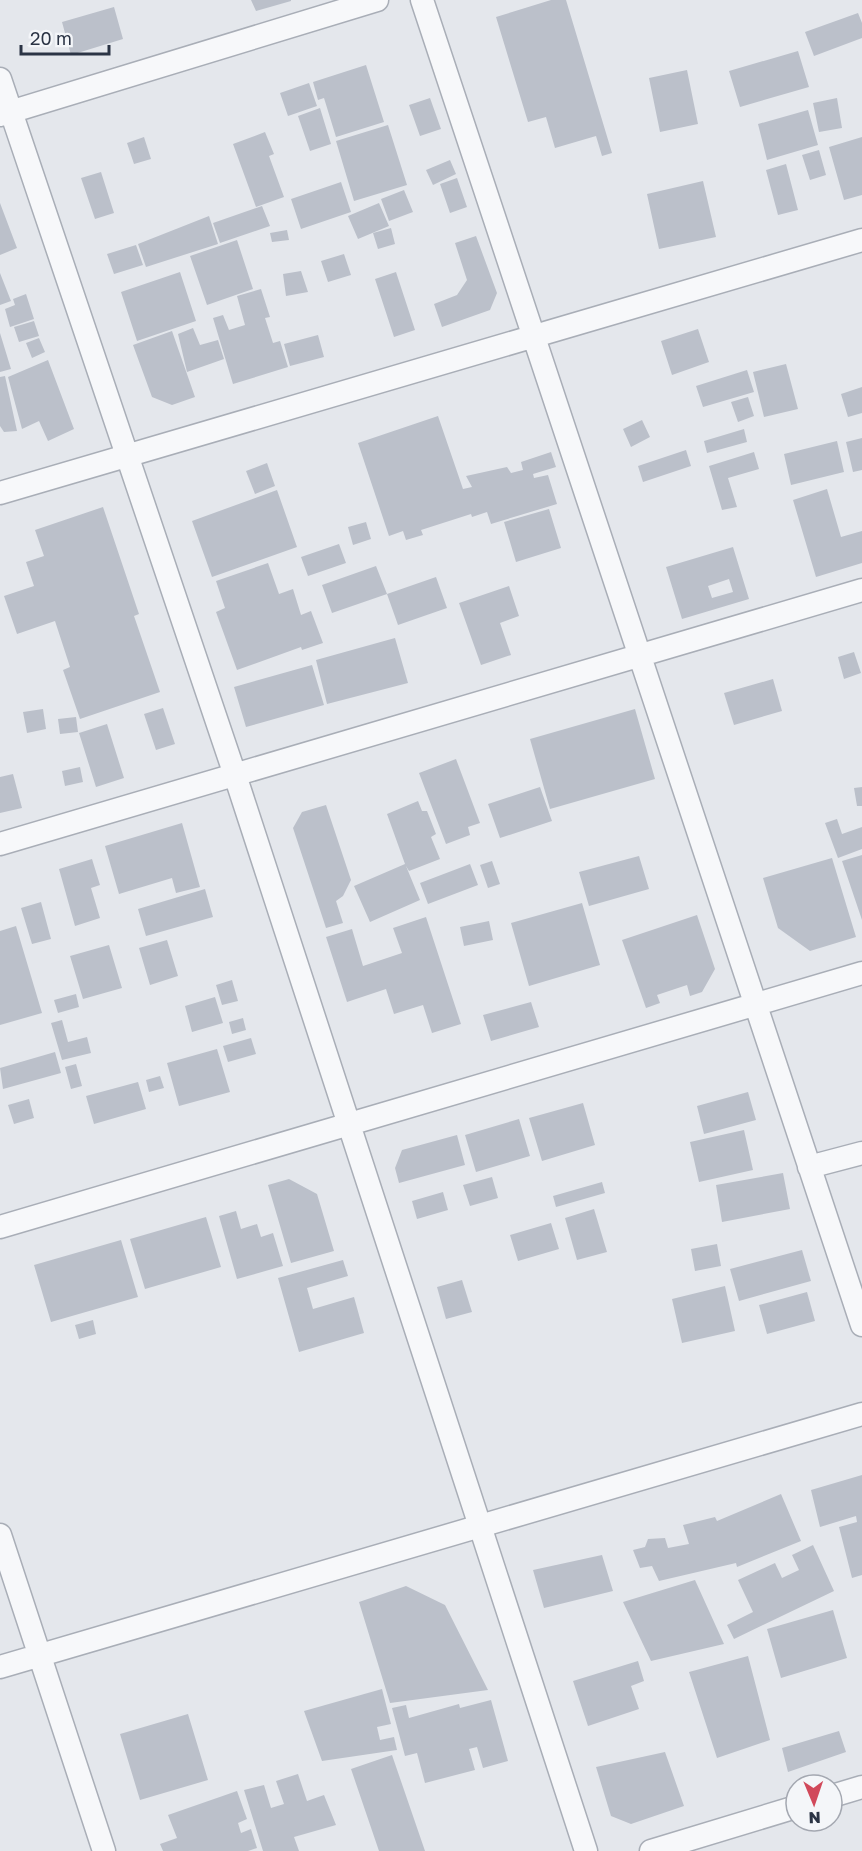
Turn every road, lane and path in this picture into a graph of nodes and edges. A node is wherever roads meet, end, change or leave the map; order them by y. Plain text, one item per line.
1 (376, 0) edge
2 (422, 0) edge
3 (0, 79) edge
4 (6, 114) edge
5 (862, 240) edge
6 (534, 336) junction
7 (127, 456) junction
8 (0, 493) edge
9 (862, 590) edge
10 (639, 656) junction
11 (235, 775) junction
12 (0, 844) edge
13 (862, 973) edge
14 (755, 1004) junction
15 (349, 1124) junction
16 (862, 1153) edge
17 (809, 1167) junction
18 (0, 1227) edge
19 (862, 1325) edge
20 (862, 1414) edge
21 (480, 1526) junction
22 (0, 1535) edge
23 (40, 1655) junction
24 (0, 1667) edge
25 (862, 1787) edge
26 (844, 1792) edge
27 (784, 1811) edge
28 (104, 1851) edge
29 (586, 1851) edge
30 (651, 1851) edge

1 - 4 street
2 - 6 street
3 - 4 street
4 - 7 street
5 - 6 street
6 - 7 street
6 - 10 street
7 - 8 street
7 - 11 street
9 - 10 street
10 - 11 street
10 - 14 street
11 - 12 street
11 - 15 street
13 - 14 street
14 - 15 street
14 - 17 street
15 - 18 street
15 - 21 street
16 - 17 street
17 - 19 street
20 - 21 street
21 - 23 street
21 - 29 street
22 - 23 street
23 - 24 street
23 - 28 street
25 - 26 street
27 - 30 street

